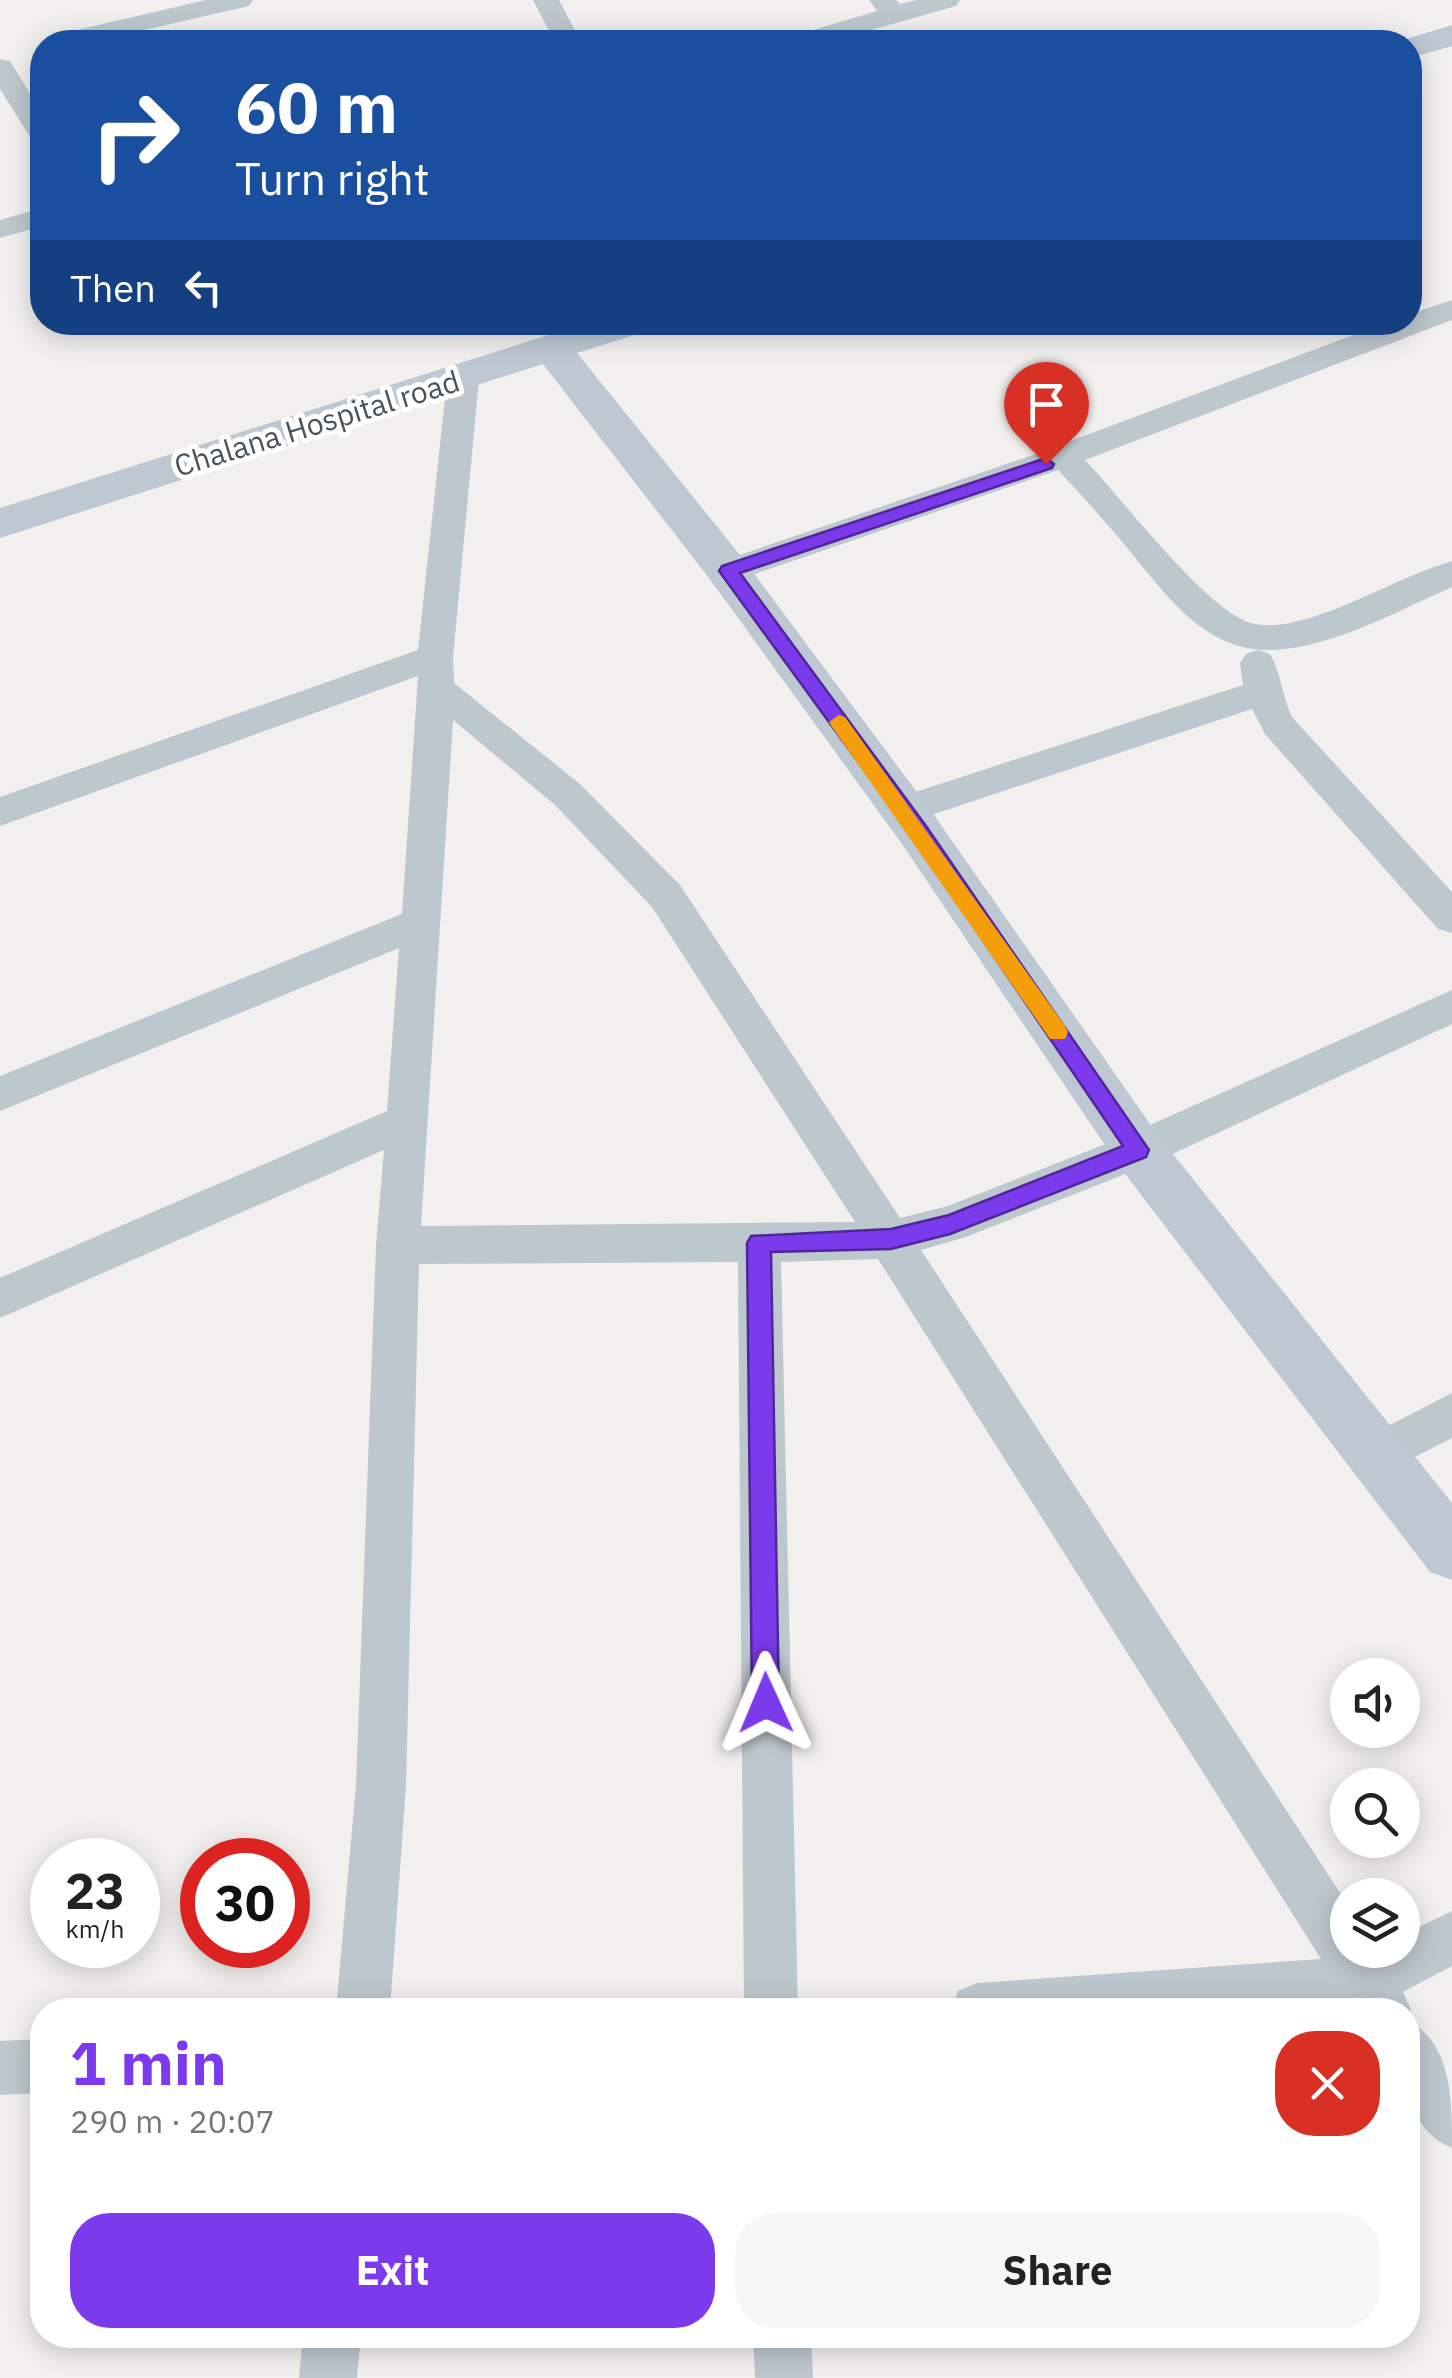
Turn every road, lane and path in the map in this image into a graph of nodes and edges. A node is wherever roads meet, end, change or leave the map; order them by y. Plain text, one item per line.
1 (240, 0) edge
2 (546, 0) edge
3 (947, 0) edge
4 (888, 7) edge
5 (111, 30) edge
6 (562, 30) edge
7 (831, 30) edge
8 (1452, 35) edge
9 (1422, 44) edge
10 (30, 50) edge
11 (0, 57) edge
12 (1452, 62) edge
13 (0, 67) edge
14 (1422, 71) edge
15 (30, 115) edge
16 (30, 220) edge
17 (0, 229) edge
18 (1452, 309) edge
19 (1422, 320) edge
20 (541, 335) edge
21 (1336, 335) edge
22 (1384, 335) edge
23 (1350, 348) junction
24 (462, 379) junction
25 (1063, 456) junction
26 (0, 491) edge
27 (0, 523) edge
28 (728, 571) junction
29 (1452, 573) edge
30 (1258, 638) junction
31 (436, 672) junction
32 (1262, 692) junction
33 (904, 810) junction
34 (0, 812) edge
35 (1452, 918) edge
36 (421, 922) junction
37 (1452, 1006) edge
38 (0, 1094) edge
39 (408, 1121) junction
40 (1138, 1150) junction
41 (891, 1239) junction
42 (759, 1243) junction
43 (398, 1245) junction
44 (0, 1298) edge
45 (1452, 1414) edge
46 (1379, 1454) junction
47 (1452, 1551) edge
48 (1452, 1937) edge
49 (1375, 1997) edge
50 (364, 1998) edge
51 (770, 1998) edge
52 (1344, 1998) edge
53 (30, 2067) edge
54 (0, 2068) edge
55 (1420, 2068) edge
56 (1452, 2120) edge
57 (331, 2348) edge
58 (783, 2348) edge
59 (328, 2378) edge
60 (784, 2378) edge

1 - 5 street
2 - 6 street
3 - 4 street
4 - 7 street
8 - 9 street
10 - 11 street
12 - 14 street
13 - 15 street
16 - 17 street
18 - 19 street
20 - 24 street, Chalana Hospital road
20 - 26 street, Chalana Hospital road
20 - 28 street
21 - 23 street
22 - 23 street
23 - 25 street
24 - 27 street, Chalana Hospital road
24 - 31 street
25 - 28 street
25 - 30 street
28 - 33 street
29 - 30 street
30 - 32 street
31 - 34 street
31 - 36 street
31 - 41 street
32 - 33 street
32 - 35 street
33 - 40 street
36 - 38 street
36 - 39 street
37 - 40 street
39 - 43 street
39 - 44 street
40 - 41 street
40 - 46 street
41 - 42 street
41 - 49 street
42 - 43 street
42 - 51 street
43 - 50 street
45 - 46 street
46 - 47 street
48 - 49 street
49 - 52 street
53 - 54 street
55 - 56 street
57 - 59 street
58 - 60 street

